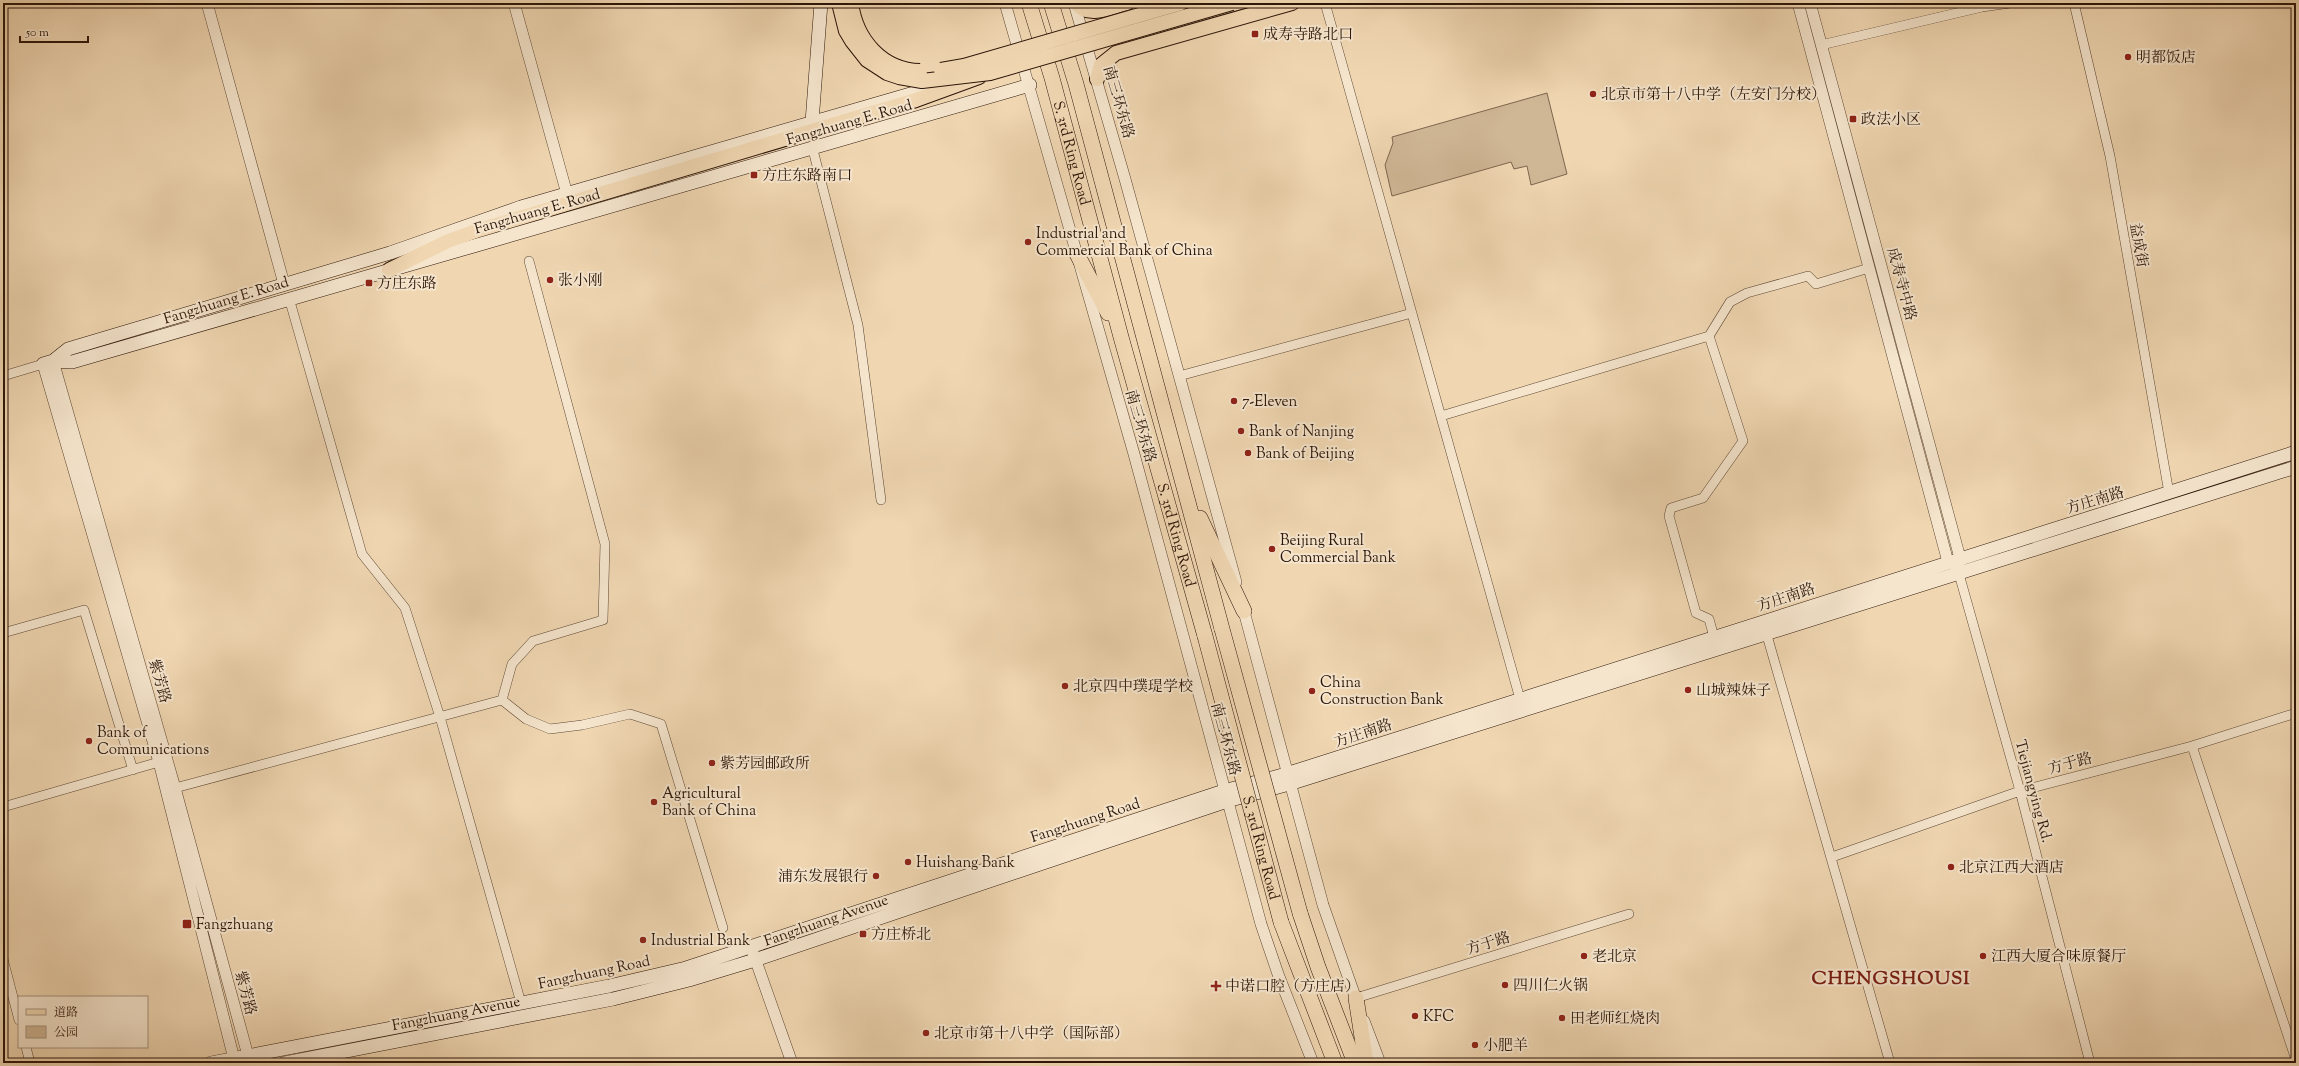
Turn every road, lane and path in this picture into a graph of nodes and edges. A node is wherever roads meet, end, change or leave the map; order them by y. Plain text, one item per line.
1 (207, 3) edge
2 (514, 3) edge
3 (821, 3) edge
4 (839, 3) edge
5 (851, 3) edge
6 (1005, 3) edge
7 (1029, 3) edge
8 (1050, 3) edge
9 (1075, 3) edge
10 (1127, 3) edge
11 (1182, 3) edge
12 (1233, 3) edge
13 (1292, 3) edge
14 (1326, 3) edge
15 (1798, 3) edge
16 (1810, 3) edge
17 (2010, 3) edge
18 (2074, 3) edge
19 (1208, 27) junction
20 (1821, 45) junction
21 (1023, 61) junction
22 (990, 73) junction
23 (1097, 79) junction
24 (1030, 86) junction
25 (812, 122) junction
26 (813, 150) junction
27 (568, 194) junction
28 (1077, 254) junction
29 (529, 261) dead end
30 (1868, 268) junction
31 (389, 270) junction
32 (284, 284) junction
33 (289, 298) junction
34 (1412, 313) junction
35 (1709, 336) junction
36 (1121, 337) junction
37 (48, 363) junction
38 (3, 376) edge
39 (1179, 376) junction
40 (1441, 416) junction
41 (2296, 452) edge
42 (2296, 467) edge
43 (1184, 484) junction
44 (2169, 493) junction
45 (881, 500) dead end
46 (1954, 560) junction
47 (1959, 574) junction
48 (1244, 611) junction
49 (1766, 632) junction
50 (3, 633) edge
51 (1714, 637) junction
52 (1520, 699) junction
53 (502, 700) junction
54 (2296, 713) edge
55 (440, 717) junction
56 (2192, 746) junction
57 (159, 762) junction
58 (133, 770) junction
59 (1288, 779) junction
60 (175, 788) junction
61 (2020, 791) junction
62 (1225, 796) junction
63 (3, 807) edge
64 (1832, 857) junction
65 (1629, 914) dead end
66 (723, 928) dead end
67 (752, 948) junction
68 (3, 959) edge
69 (756, 960) junction
70 (1356, 998) junction
71 (521, 1003) junction
72 (18, 1016) edge
73 (26, 1048) edge
74 (249, 1059) edge
75 (2296, 1060) edge
76 (234, 1061) edge
77 (30, 1063) edge
78 (211, 1063) edge
79 (285, 1063) edge
80 (792, 1063) edge
81 (1313, 1063) edge
82 (1335, 1063) edge
83 (1355, 1063) edge
84 (1366, 1063) edge
85 (1380, 1063) edge
86 (1890, 1063) edge
87 (2090, 1063) edge

1 - 32 street
2 - 27 street
3 - 25 main road
4 - 22 main road, bridge
5 - 11 main road, bridge
6 - 21 street, 南三环东路
7 - 36 highway, S. 3rd Ring Road
8 - 43 highway, S. 3rd Ring Road
9 - 10 main road
9 - 23 street, 南三环东路
11 - 19 main road
12 - 22 main road, bridge
13 - 19 main road
14 - 34 street
15 - 30 street, 成寿寺中路
16 - 20 street, 成寿寺中路
17 - 20 street
18 - 44 street, 益成街
19 - 23 main road
20 - 46 street, 成寿寺中路
21 - 24 street, 南三环东路
21 - 25 main road
22 - 31 main road, bridge
23 - 39 street, 南三环东路
24 - 26 main road, Fangzhuang E. Road
24 - 28 street, 南三环东路
25 - 27 main road
26 - 31 main road, Fangzhuang E. Road
26 - 45 street
27 - 32 main road
28 - 36 highway
28 - 62 street, 南三环东路
29 - 53 street
30 - 35 street
30 - 46 street, 成寿寺中路
31 - 33 main road, Fangzhuang E. Road
32 - 33 main road
32 - 37 main road
33 - 37 main road, Fangzhuang E. Road
33 - 55 street
34 - 39 street
34 - 40 street
35 - 40 street
35 - 51 street
36 - 82 highway, S. 3rd Ring Road, bridge
37 - 38 street
37 - 57 street, 紫芳路
37 - 60 street, 紫芳路
39 - 48 street, 南三环东路
40 - 52 street
41 - 44 main road, 方庄南路
42 - 47 main road, 方庄南路
43 - 48 highway
43 - 83 highway, S. 3rd Ring Road, bridge
44 - 46 main road, 方庄南路
46 - 47 street, 成寿寺中路
46 - 51 main road, 方庄南路
47 - 49 main road, 方庄南路
47 - 61 street, Tiejiangying Rd.
48 - 59 street, 南三环东路
49 - 59 main road, 方庄南路
49 - 64 street
50 - 58 street
51 - 52 main road, 方庄南路
52 - 59 main road, 方庄南路
53 - 55 street
53 - 66 street
54 - 56 street, 方于路
55 - 60 street
55 - 71 street
56 - 61 street, 方于路
56 - 75 street
57 - 58 street
57 - 76 street, 紫芳路
58 - 63 street
59 - 62 main road
59 - 70 street, 南三环东路
60 - 74 street, 紫芳路
61 - 64 street, 方于路
61 - 87 street, Tiejiangying Rd.
62 - 67 main road, Fangzhuang Road
62 - 69 main road, Fangzhuang Avenue
62 - 81 street, 南三环东路
64 - 86 street
65 - 70 street, 方于路
67 - 69 street
67 - 71 main road, Fangzhuang Road
68 - 72 street
69 - 79 main road, Fangzhuang Avenue
69 - 80 street
70 - 84 highway
70 - 85 street, 南三环东路
71 - 74 main road, Fangzhuang Road
73 - 77 street
74 - 76 main road, Fangzhuang Road
76 - 78 main road, Fangzhuang Road

